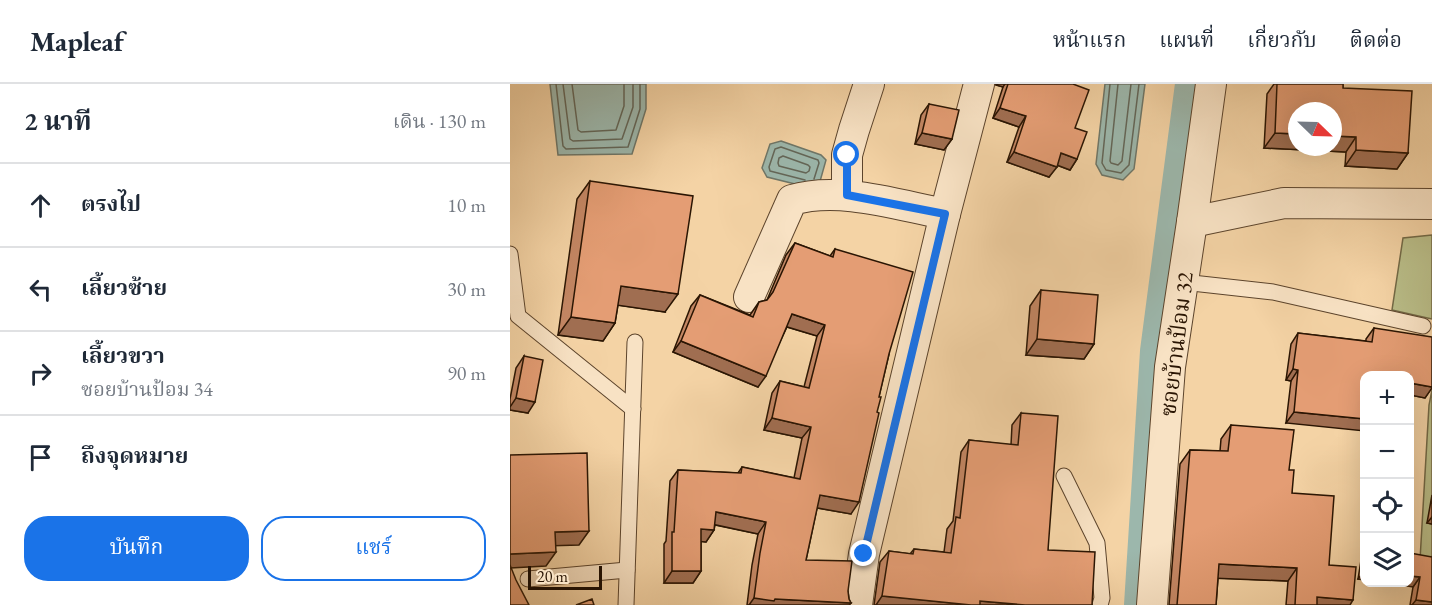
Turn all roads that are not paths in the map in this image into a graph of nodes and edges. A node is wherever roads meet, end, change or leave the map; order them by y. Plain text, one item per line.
1 (869, 84) edge
2 (979, 84) edge
3 (1210, 84) edge
4 (847, 195) junction
5 (1432, 204) edge
6 (945, 214) junction
7 (1192, 222) junction
8 (510, 254) edge
9 (1183, 282) junction
10 (749, 297) dead end
11 (1423, 326) dead end
12 (635, 342) dead end
13 (633, 409) junction
14 (1064, 476) dead end
15 (627, 570) junction
16 (528, 579) dead end
17 (626, 605) edge
18 (857, 605) edge
19 (1101, 605) edge
20 (1152, 605) edge

1 - 4 street
2 - 6 street
3 - 7 street, ซอยบ้านป้อม 32
4 - 6 street
4 - 10 street
5 - 7 street
6 - 18 street
7 - 9 street, ซอยบ้านป้อม 32
8 - 13 lane
9 - 11 lane
9 - 20 street, ซอยบ้านป้อม 32
12 - 13 lane
13 - 15 lane
14 - 19 lane
15 - 16 lane
15 - 17 lane

